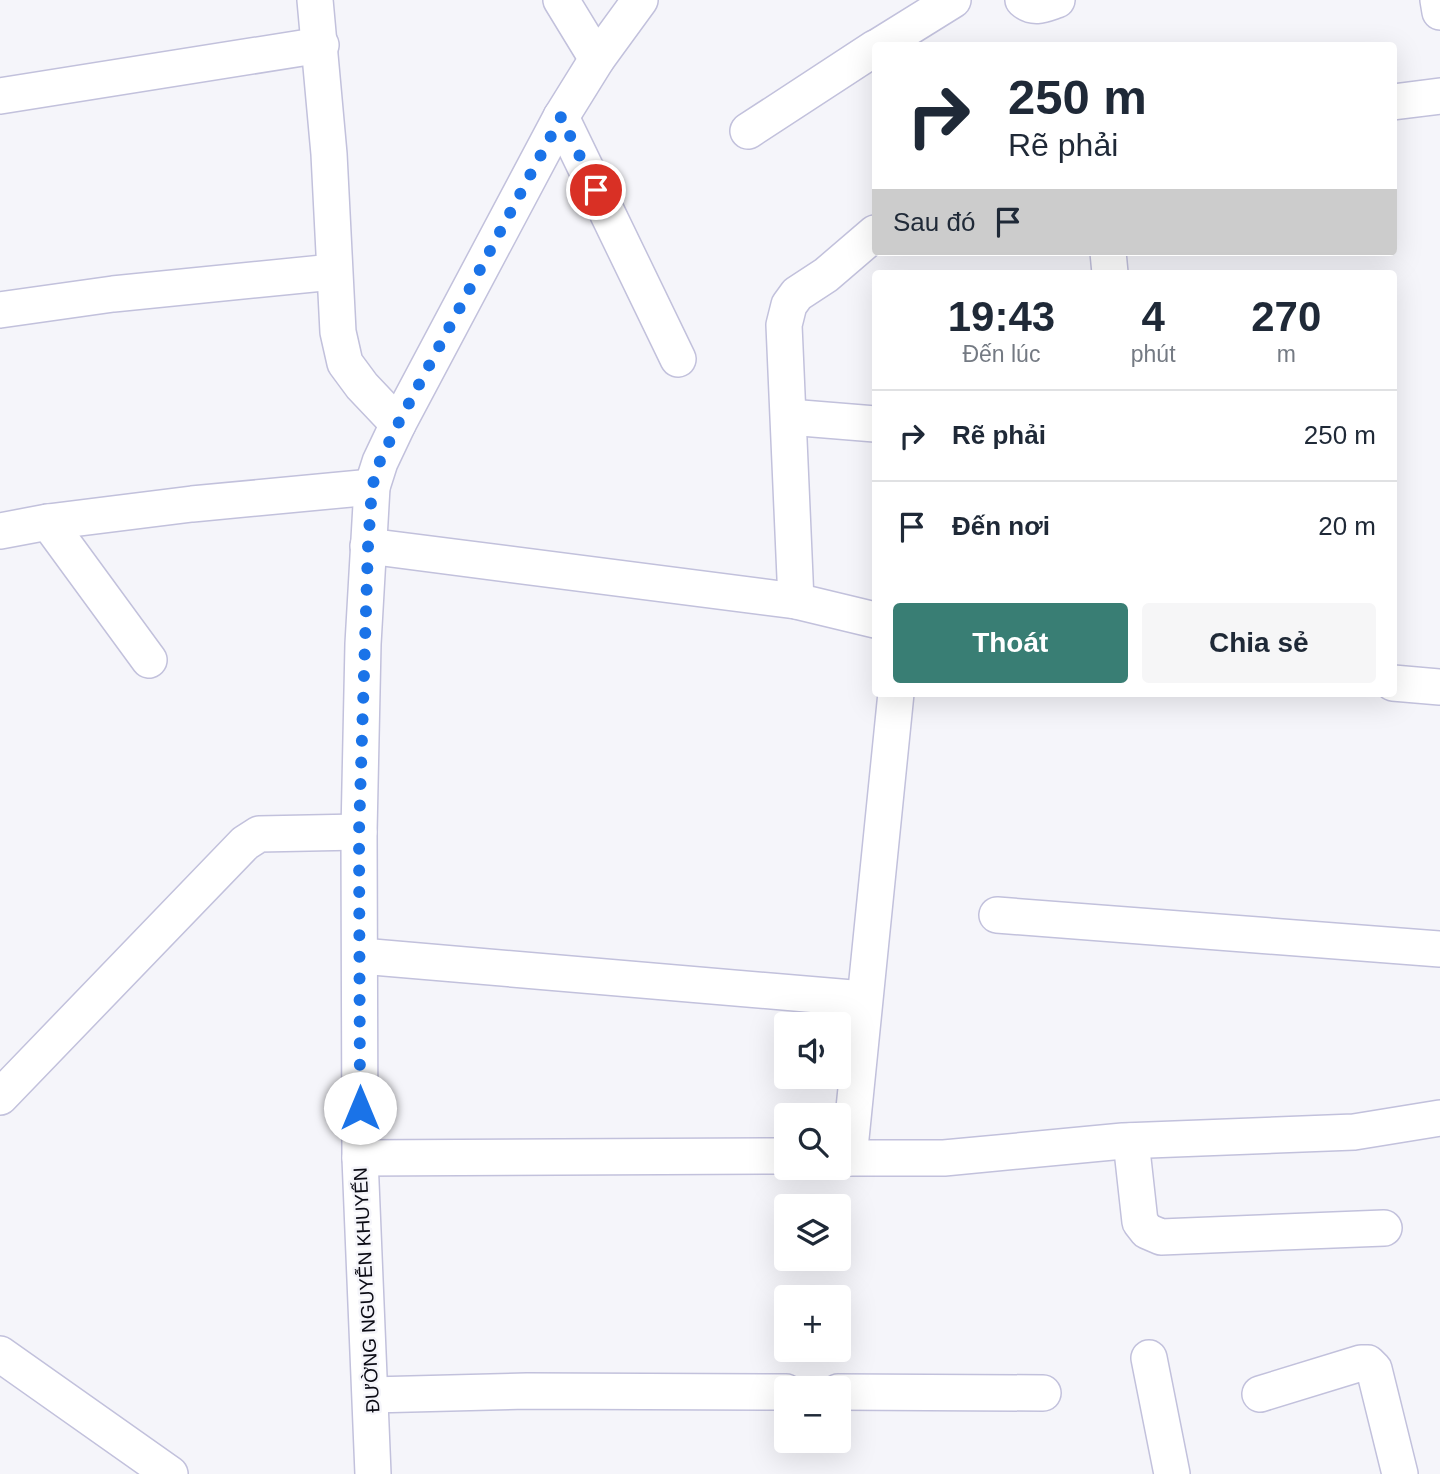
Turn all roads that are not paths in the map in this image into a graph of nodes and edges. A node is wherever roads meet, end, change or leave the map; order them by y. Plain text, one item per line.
1 (316, 0) edge
2 (561, 0) edge
3 (640, 0) edge
4 (953, 0) edge
5 (1023, 0) edge
6 (1057, 0) edge
7 (1438, 0) edge
8 (1440, 12) edge
9 (885, 42) edge
10 (321, 45) junction
11 (872, 50) edge
12 (597, 59) junction
13 (0, 96) edge
14 (1440, 96) edge
15 (1397, 101) edge
16 (561, 117) junction
17 (748, 131) dead end
18 (872, 236) edge
19 (333, 272) junction
20 (0, 310) edge
21 (678, 359) dead end
22 (789, 417) junction
23 (398, 424) junction
24 (872, 424) edge
25 (372, 487) junction
26 (48, 522) junction
27 (0, 531) edge
28 (368, 547) junction
29 (796, 601) junction
30 (872, 619) edge
31 (149, 660) dead end
32 (1397, 683) edge
33 (1440, 687) edge
34 (896, 697) edge
35 (359, 832) junction
36 (998, 915) dead end
37 (1440, 949) edge
38 (361, 956) junction
39 (864, 999) junction
40 (0, 1097) edge
41 (851, 1103) edge
42 (1440, 1118) edge
43 (1131, 1141) junction
44 (774, 1156) edge
45 (360, 1158) junction
46 (851, 1158) edge
47 (1384, 1228) dead end
48 (0, 1354) edge
49 (1149, 1358) dead end
50 (774, 1392) edge
51 (851, 1392) edge
52 (1043, 1393) dead end
53 (1260, 1394) dead end
54 (371, 1395) junction
55 (149, 1468) edge
56 (373, 1474) edge
57 (1172, 1474) edge
58 (1400, 1474) edge

1 - 10 street
2 - 12 street
3 - 12 street, ĐƯỜNG NGUYỄN KHUYẾN
4 - 9 street
5 - 6 street
7 - 8 street
10 - 13 street
10 - 19 street
11 - 17 street
12 - 16 street, ĐƯỜNG NGUYỄN KHUYẾN
14 - 15 street
16 - 21 street
16 - 23 street, ĐƯỜNG NGUYỄN KHUYẾN
18 - 22 street
19 - 20 street
19 - 23 street
22 - 24 street
22 - 29 street
23 - 25 street, ĐƯỜNG NGUYỄN KHUYẾN
25 - 26 street
25 - 28 street, ĐƯỜNG NGUYỄN KHUYẾN
26 - 27 street
26 - 31 street
28 - 29 street
28 - 35 street, ĐƯỜNG NGUYỄN KHUYẾN
29 - 30 street
32 - 33 street
34 - 39 street
35 - 38 street, ĐƯỜNG NGUYỄN KHUYẾN
35 - 40 street
36 - 37 street
38 - 39 street
38 - 45 street, ĐƯỜNG NGUYỄN KHUYẾN
39 - 41 street
42 - 43 street
43 - 46 street
43 - 47 street
44 - 45 street
45 - 54 street, ĐƯỜNG NGUYỄN KHUYẾN
48 - 55 street
49 - 57 street
50 - 54 street
51 - 52 street
53 - 58 street
54 - 56 street, ĐƯỜNG NGUYỄN KHUYẾN

